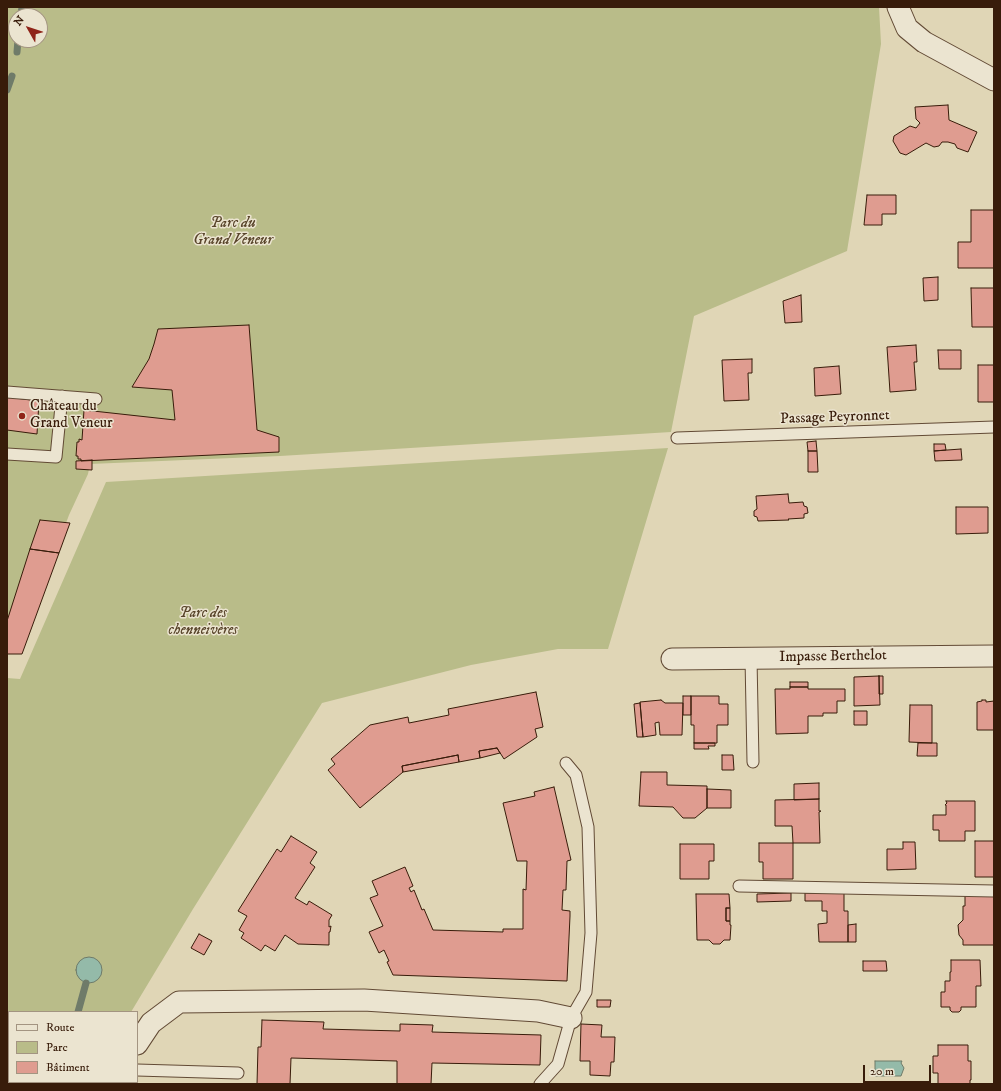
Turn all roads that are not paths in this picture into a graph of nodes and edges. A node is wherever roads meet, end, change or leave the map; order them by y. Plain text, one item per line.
1 (898, 7) edge
2 (994, 80) edge
3 (7, 392) edge
4 (62, 396) junction
5 (96, 399) dead end
6 (994, 427) edge
7 (677, 438) dead end
8 (7, 454) edge
9 (994, 656) edge
10 (751, 658) junction
11 (672, 659) dead end
12 (753, 762) dead end
13 (566, 763) dead end
14 (739, 886) dead end
15 (994, 891) edge
16 (572, 1018) junction
17 (138, 1042) edge
18 (138, 1070) edge
19 (238, 1072) dead end
20 (540, 1084) edge

1 - 2 street
3 - 4 lane
4 - 5 lane
4 - 8 lane
6 - 7 lane, Passage Peyronnet
9 - 10 street, Impasse Berthelot
10 - 11 street, Impasse Berthelot
10 - 12 lane
13 - 16 lane
14 - 15 lane
16 - 17 street
16 - 20 lane
18 - 19 lane

